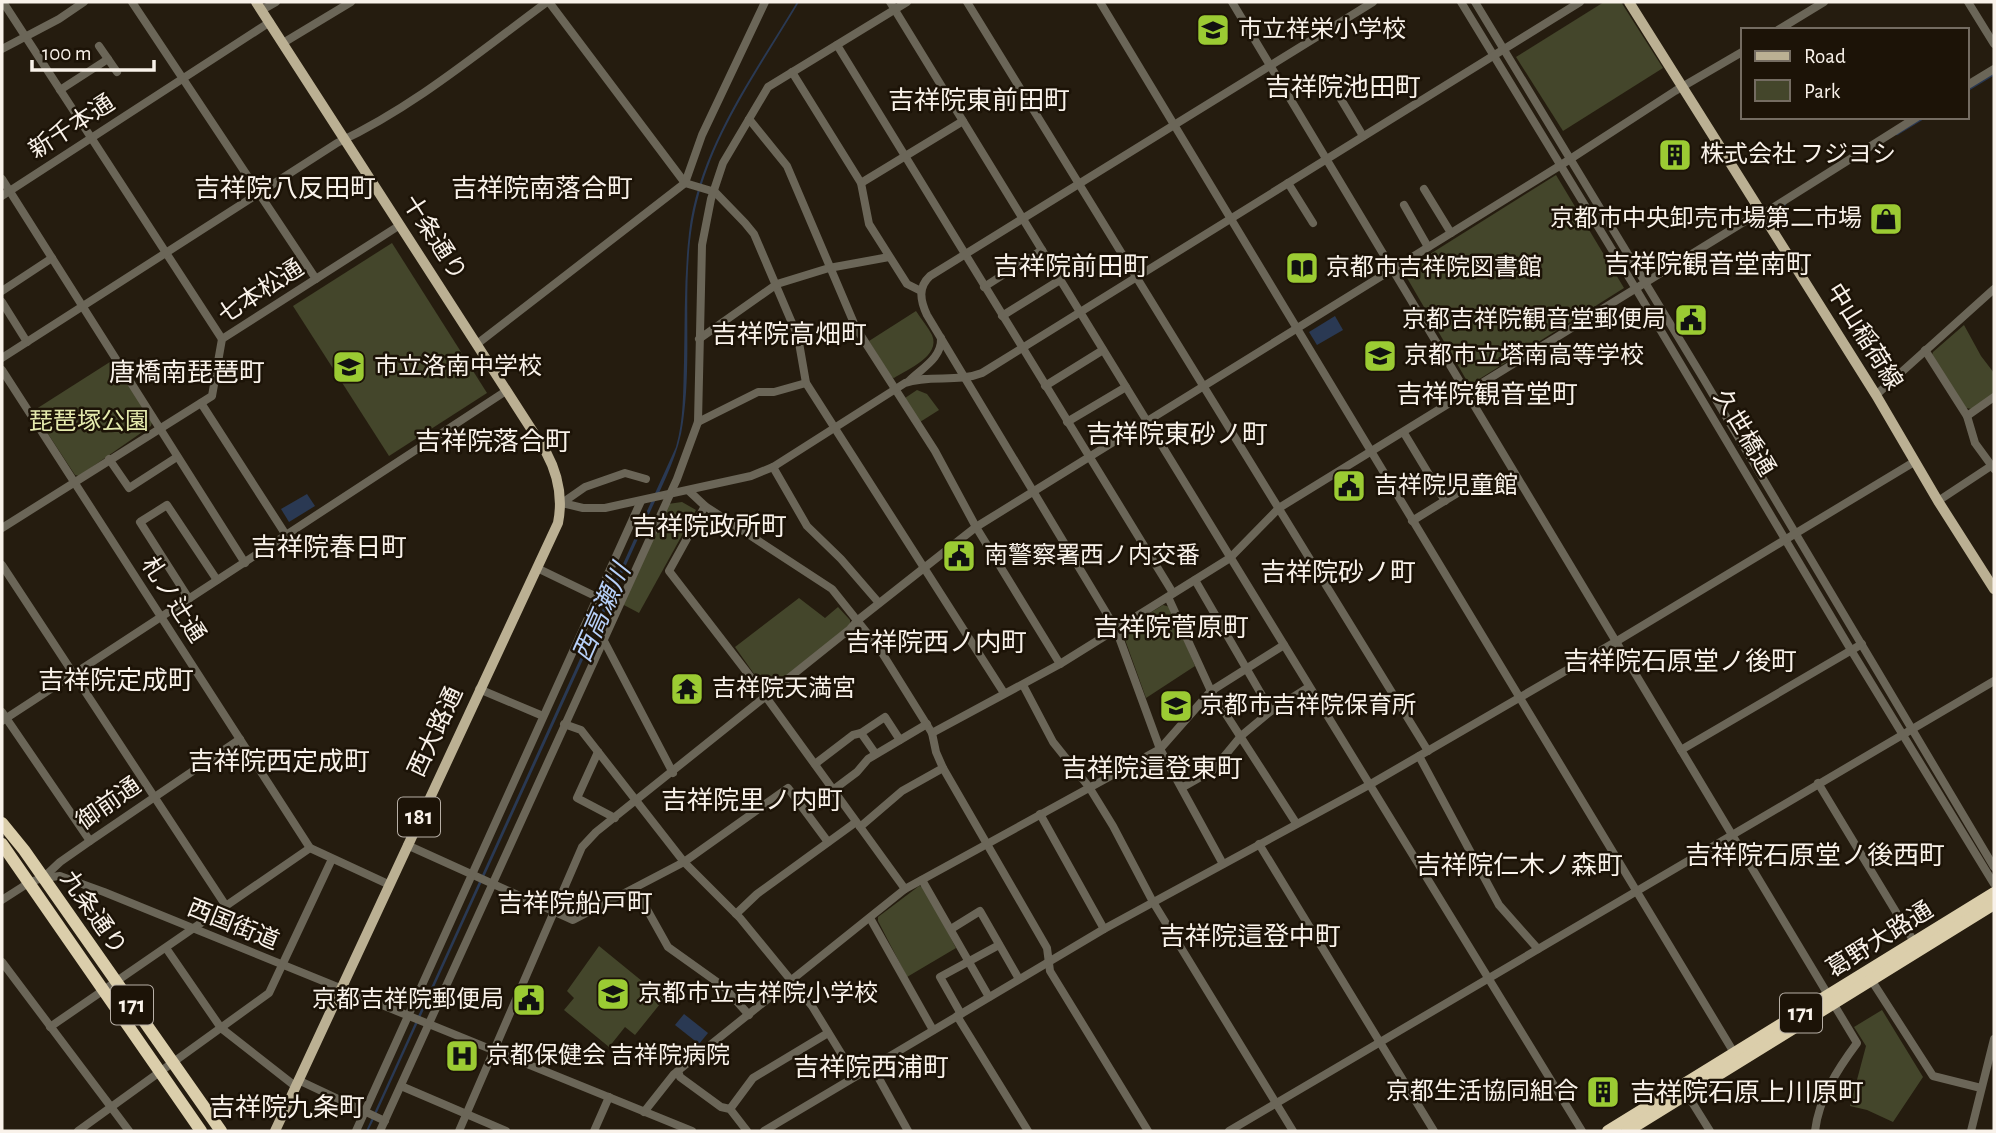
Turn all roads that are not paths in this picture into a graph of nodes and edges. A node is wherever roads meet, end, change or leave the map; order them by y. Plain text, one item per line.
1 (3, 2) edge
2 (83, 2) edge
3 (132, 2) edge
4 (276, 2) edge
5 (351, 2) edge
6 (548, 2) edge
7 (765, 2) edge
8 (907, 2) edge
9 (967, 2) edge
10 (1100, 2) edge
11 (1233, 2) edge
12 (1373, 2) edge
13 (1461, 2) edge
14 (1475, 2) edge
15 (1580, 2) edge
16 (1629, 2) edge
17 (1824, 2) edge
18 (1968, 2) edge
19 (892, 5) edge
20 (259, 6) edge
21 (270, 22) junction
22 (1781, 28) edge
23 (26, 37) junction
24 (283, 43) junction
25 (837, 44) junction
26 (1994, 44) edge
27 (99, 46) dead end
28 (2, 49) edge
29 (1503, 50) junction
30 (1741, 53) edge
31 (1493, 56) junction
32 (108, 59) junction
33 (1271, 65) junction
34 (1994, 69) edge
35 (117, 72) dead end
36 (792, 72) junction
37 (184, 78) junction
38 (1968, 85) edge
39 (1683, 89) junction
40 (60, 90) junction
41 (1339, 96) dead end
42 (749, 118) junction
43 (1914, 119) edge
44 (963, 121) junction
45 (1173, 125) junction
46 (1363, 136) junction
47 (91, 138) junction
48 (345, 139) junction
49 (903, 156) junction
50 (1326, 159) junction
51 (1571, 159) junction
52 (1561, 165) junction
53 (2, 179) edge
54 (861, 183) junction
55 (1287, 183) junction
56 (687, 184) junction
57 (1079, 184) junction
58 (1424, 189) dead end
59 (713, 192) junction
60 (6, 194) edge
61 (258, 194) junction
62 (1404, 205) dead end
63 (1761, 213) junction
64 (1022, 218) junction
65 (1230, 219) junction
66 (1313, 223) dead end
67 (400, 225) junction
68 (1451, 233) junction
69 (1428, 247) junction
70 (1042, 250) junction
71 (166, 253) junction
72 (964, 254) junction
73 (890, 257) junction
74 (52, 258) junction
75 (829, 268) junction
76 (1392, 268) junction
77 (1138, 276) junction
78 (316, 279) junction
79 (1060, 280) junction
80 (1645, 284) junction
81 (777, 285) junction
82 (984, 287) junction
83 (1636, 289) junction
84 (921, 291) junction
85 (1994, 291) edge
86 (2, 292) edge
87 (2, 302) edge
88 (83, 307) junction
89 (1080, 313) junction
90 (1002, 316) junction
91 (1295, 329) junction
92 (941, 337) junction
93 (222, 339) junction
94 (699, 339) junction
95 (27, 342) junction
96 (477, 344) junction
97 (1022, 348) junction
98 (1103, 350) junction
99 (1925, 350) junction
100 (2, 358) edge
101 (2, 370) edge
102 (964, 378) junction
103 (909, 381) junction
104 (806, 383) junction
105 (1045, 386) junction
106 (1205, 386) junction
107 (1126, 387) junction
108 (895, 389) junction
109 (506, 391) junction
110 (1467, 394) junction
111 (1876, 394) junction
112 (1994, 397) edge
113 (201, 403) junction
114 (1968, 416) junction
115 (698, 422) junction
116 (1067, 422) junction
117 (1147, 422) junction
118 (835, 427) junction
119 (159, 428) junction
120 (1404, 432) junction
121 (1370, 453) junction
122 (1087, 456) junction
123 (177, 457) junction
124 (109, 459) junction
125 (1914, 462) junction
126 (773, 467) junction
127 (1993, 468) edge
128 (646, 479) dead end
129 (74, 482) junction
130 (689, 491) junction
131 (1032, 491) junction
132 (1459, 492) dead end
133 (667, 495) junction
134 (642, 500) junction
135 (1445, 501) junction
136 (1938, 501) junction
137 (562, 503) junction
138 (705, 506) junction
139 (1279, 508) junction
140 (1412, 521) junction
141 (976, 527) junction
142 (2, 528) edge
143 (1796, 533) junction
144 (285, 535) junction
145 (1784, 540) junction
146 (1230, 558) junction
147 (245, 563) junction
148 (2, 565) edge
149 (925, 567) junction
150 (537, 568) junction
151 (217, 580) junction
152 (1195, 580) junction
153 (1994, 589) edge
154 (1171, 595) junction
155 (597, 597) junction
156 (189, 599) junction
157 (879, 603) junction
158 (161, 617) junction
159 (858, 620) junction
160 (1116, 629) junction
161 (603, 639) junction
162 (1617, 641) junction
163 (1862, 644) junction
164 (1284, 645) junction
165 (1851, 650) junction
166 (1060, 664) junction
167 (1246, 668) junction
168 (74, 675) junction
169 (1994, 681) edge
170 (1023, 685) junction
171 (1309, 687) junction
172 (479, 689) junction
173 (1211, 691) junction
174 (1004, 693) junction
175 (766, 697) junction
176 (1520, 698) junction
177 (1271, 711) junction
178 (543, 716) junction
179 (3, 717) edge
180 (564, 724) junction
181 (926, 724) junction
182 (1912, 728) junction
183 (861, 733) junction
184 (932, 733) junction
185 (1902, 734) junction
186 (1241, 736) junction
187 (240, 740) junction
188 (900, 740) junction
189 (1160, 749) junction
190 (1681, 750) junction
191 (598, 752) junction
192 (875, 753) junction
193 (1424, 753) junction
194 (815, 764) junction
195 (943, 768) junction
196 (673, 773) junction
197 (1818, 783) junction
198 (1369, 785) junction
199 (1089, 787) junction
200 (1183, 787) junction
201 (833, 790) junction
202 (154, 796) junction
203 (636, 802) junction
204 (1040, 814) junction
205 (615, 818) junction
206 (2, 823) edge
207 (1296, 823) junction
208 (858, 825) junction
209 (1731, 834) junction
210 (90, 841) junction
211 (828, 842) junction
212 (986, 843) junction
213 (2, 844) edge
214 (1259, 844) junction
215 (407, 845) junction
216 (310, 848) junction
217 (332, 859) junction
218 (684, 862) junction
219 (1223, 864) junction
220 (1994, 867) edge
221 (472, 873) junction
222 (37, 880) junction
223 (922, 880) junction
224 (492, 882) junction
225 (1994, 884) edge
226 (390, 885) junction
227 (635, 888) junction
228 (905, 889) junction
229 (1635, 892) junction
230 (1994, 893) edge
231 (2, 900) edge
232 (1153, 902) junction
233 (1994, 904) edge
234 (226, 906) junction
235 (555, 912) junction
236 (736, 914) junction
237 (870, 918) junction
238 (192, 929) junction
239 (951, 929) junction
240 (1104, 929) junction
241 (999, 945) junction
242 (1917, 947) junction
243 (166, 948) junction
244 (1538, 949) junction
245 (969, 961) junction
246 (1048, 961) junction
247 (2, 962) edge
248 (282, 966) junction
249 (1869, 977) junction
250 (1018, 979) junction
251 (1488, 979) junction
252 (792, 980) junction
253 (110, 985) junction
254 (339, 989) junction
255 (989, 997) junction
256 (1832, 999) junction
257 (749, 1015) junction
258 (959, 1015) junction
259 (408, 1016) junction
260 (427, 1024) junction
261 (50, 1027) junction
262 (221, 1028) junction
263 (933, 1030) junction
264 (828, 1033) junction
265 (1994, 1039) edge
266 (1380, 1043) junction
267 (494, 1051) junction
268 (1737, 1058) junction
269 (173, 1063) junction
270 (872, 1066) junction
271 (678, 1071) junction
272 (162, 1072) junction
273 (855, 1076) junction
274 (297, 1083) junction
275 (401, 1086) junction
276 (1981, 1088) junction
277 (1684, 1090) junction
278 (609, 1097) junction
279 (1277, 1103) junction
280 (111, 1107) junction
281 (730, 1109) junction
282 (365, 1111) junction
283 (644, 1112) junction
284 (467, 1114) junction
285 (385, 1121) junction
286 (78, 1131) edge
287 (129, 1131) edge
288 (201, 1131) edge
289 (221, 1131) edge
290 (275, 1131) edge
291 (356, 1131) edge
292 (380, 1131) edge
293 (459, 1131) edge
294 (506, 1131) edge
295 (594, 1131) edge
296 (692, 1131) edge
297 (747, 1131) edge
298 (764, 1131) edge
299 (908, 1131) edge
300 (1028, 1131) edge
301 (1148, 1131) edge
302 (1228, 1131) edge
303 (1293, 1131) edge
304 (1434, 1131) edge
305 (1582, 1131) edge
306 (1608, 1131) edge
307 (1627, 1131) edge
308 (1710, 1131) edge
309 (1815, 1131) edge
310 (1971, 1131) edge

1 - 23 street
2 - 23 street
3 - 37 street
4 - 20 street
5 - 24 street
6 - 48 street
6 - 56 street
7 - 56 street
8 - 19 street
9 - 57 street
10 - 45 street
11 - 33 street
12 - 33 street
13 - 31 street, 久世橋通
14 - 29 street, 久世橋通
15 - 29 street
16 - 39 main road, 中山稲荷線
17 - 22 street
18 - 26 street
19 - 25 street
19 - 44 street
20 - 21 main road, 十条通り
21 - 24 main road, 十条通り
21 - 37 street, 新千本通
23 - 28 street
23 - 40 street
24 - 48 main road, 十条通り
25 - 36 street
25 - 49 street
27 - 32 street
29 - 31 street
29 - 51 street, 久世橋通
30 - 39 street
31 - 46 street
31 - 52 street, 久世橋通
32 - 35 street
32 - 40 street
33 - 45 street
33 - 50 street
34 - 38 street
36 - 42 street
36 - 54 street
37 - 47 street, 新千本通
37 - 61 street
39 - 51 street
39 - 63 main road, 中山稲荷線
40 - 47 street
41 - 46 street
42 - 59 street
42 - 75 street
43 - 63 street
44 - 49 street
44 - 64 street
45 - 57 street
45 - 65 street
46 - 50 street
47 - 60 street, 新千本通
47 - 71 street
48 - 61 street
48 - 67 main road, 十条通り
49 - 54 street
49 - 72 street
50 - 55 street
50 - 76 street
51 - 52 street
51 - 80 street, 久世橋通
52 - 68 street
52 - 83 street, 久世橋通
53 - 60 street
54 - 73 street
55 - 65 street
55 - 66 street
56 - 59 street
56 - 96 street
57 - 64 street
57 - 77 street
58 - 68 street
59 - 81 street
59 - 94 street
60 - 74 street
61 - 71 street
61 - 78 street
62 - 69 street
63 - 80 street
63 - 111 main road, 中山稲荷線
64 - 70 street
64 - 72 street
65 - 77 street
65 - 91 street
67 - 78 street, 七本松通
67 - 96 main road, 十条通り
68 - 69 street
69 - 76 street
70 - 79 street
70 - 82 street
71 - 88 street
71 - 93 street
72 - 82 street
72 - 84 street
73 - 75 street
73 - 84 street
74 - 86 street
74 - 88 street
75 - 81 street
75 - 108 street
76 - 91 street
76 - 110 street
77 - 89 street
77 - 106 street
78 - 93 street, 七本松通
79 - 89 street
79 - 90 street
80 - 83 street
80 - 143 street, 久世橋通
81 - 94 street
81 - 104 street
82 - 90 street
83 - 110 street
83 - 145 street, 久世橋通
84 - 92 street
85 - 99 street
87 - 95 street
88 - 95 street
88 - 119 street
89 - 97 street
89 - 98 street
90 - 97 street
91 - 106 street
91 - 121 street
92 - 102 street
92 - 103 street
93 - 113 street, 七本松通
94 - 115 street
95 - 100 street
96 - 109 main road, 十条通り
97 - 102 street
97 - 105 street
98 - 105 street
98 - 107 street
99 - 111 street
99 - 114 street
101 - 129 street, 札ノ辻通
102 - 103 street
102 - 131 street
103 - 108 street
104 - 115 street
104 - 118 street
105 - 116 street
106 - 117 street
106 - 139 street
107 - 116 street
107 - 117 street
108 - 118 street
108 - 141 street
109 - 137 main road, 十条通り
109 - 144 street
110 - 120 street
110 - 162 street
111 - 125 main road, 中山稲荷線
112 - 114 street
113 - 119 street
113 - 144 street
114 - 127 street
115 - 133 street
116 - 122 street
117 - 122 street
117 - 146 street
118 - 126 street
118 - 149 street
119 - 123 street
119 - 124 street
120 - 121 street
120 - 135 street
121 - 139 street
121 - 140 street
122 - 131 street
122 - 154 street
123 - 124 street
123 - 147 street
124 - 129 street
125 - 136 main road, 中山稲荷線
125 - 143 street
126 - 130 street
126 - 157 street
127 - 136 street
128 - 137 street
129 - 142 street
129 - 158 street, 札ノ辻通
130 - 133 street
130 - 138 street
131 - 141 street
131 - 160 street
132 - 135 street
133 - 134 street
133 - 161 street
134 - 137 street
134 - 155 street
135 - 140 street
136 - 153 main road, 中山稲荷線
137 - 150 main road, 西大路通 / 181
138 - 159 street
138 - 175 street
139 - 146 street
139 - 193 street
140 - 176 street
141 - 149 street
141 - 166 street
143 - 145 street
143 - 163 street, 久世橋通
144 - 147 street
145 - 162 street
145 - 165 street, 久世橋通
146 - 152 street
146 - 164 street
147 - 151 street
148 - 168 street
149 - 157 street
149 - 174 street
150 - 155 street
150 - 172 main road, 西大路通 / 181
151 - 156 street
151 - 156 street
152 - 154 street
152 - 167 street
154 - 160 street
154 - 173 street
155 - 178 street
156 - 158 street
157 - 159 street
158 - 168 street
158 - 187 street, 札ノ辻通
159 - 175 street
159 - 181 street
160 - 166 street
160 - 189 street
161 - 180 street
161 - 196 street
162 - 176 street
162 - 190 street
163 - 165 street
163 - 182 street, 久世橋通
164 - 167 street
164 - 171 street
165 - 185 street, 久世橋通
165 - 190 street
166 - 170 street
167 - 173 street
167 - 177 street
168 - 179 street
168 - 202 street
169 - 182 street
170 - 174 street
170 - 199 street
171 - 177 street
171 - 198 street
172 - 178 street
172 - 215 main road, 西大路通 / 181
173 - 186 street
173 - 189 street
174 - 184 street
175 - 194 street
175 - 196 street
176 - 193 street
176 - 229 street
177 - 186 street
178 - 221 street
179 - 210 street
180 - 191 street
180 - 224 street
181 - 184 street
181 - 188 street
182 - 185 street
182 - 220 street, 久世橋通
183 - 188 street
183 - 192 street
183 - 194 street
184 - 195 street
185 - 197 street
185 - 225 street, 久世橋通
186 - 200 street
186 - 207 street
187 - 202 street, 御前通
187 - 216 street, 札ノ辻通
188 - 192 street
189 - 199 street
189 - 200 street
190 - 209 street
191 - 203 street
191 - 205 street
192 - 201 street
193 - 198 street
193 - 244 street
194 - 201 street
195 - 208 street
195 - 212 street
196 - 203 street
197 - 209 street
197 - 242 street
198 - 207 street
198 - 251 street
199 - 204 street
199 - 232 street
200 - 219 street
201 - 208 street
202 - 210 street, 御前通
202 - 234 street
203 - 205 street
203 - 218 street
204 - 212 street
204 - 240 street
205 - 235 street
206 - 222 highway, 九条通り / 171
207 - 214 street
208 - 211 street
208 - 228 street
209 - 229 street
209 - 256 street
210 - 222 street, 御前通
211 - 218 street
211 - 236 street
212 - 223 street
212 - 246 street
213 - 222 highway, 九条通り / 171
214 - 219 street
214 - 266 street
215 - 221 street
215 - 226 main road, 西大路通 / 181
216 - 217 street
216 - 234 street
217 - 226 street
217 - 248 street
218 - 227 street
218 - 236 street
219 - 232 street
221 - 224 street
221 - 259 street
222 - 231 street, 御前通
222 - 238 street, 西国街道
222 - 253 highway, 九条通り / 171
223 - 228 street
223 - 239 street
224 - 235 street
224 - 260 street
226 - 254 main road, 西大路通 / 181
227 - 235 street
227 - 257 street
228 - 237 street
229 - 244 street
229 - 268 street
230 - 242 highway, 葛野大路通 / 171
232 - 240 street
232 - 279 street
233 - 242 highway, 葛野大路通 / 171
234 - 238 street
235 - 267 street
236 - 252 street
237 - 252 street
237 - 263 street
238 - 243 street
238 - 248 street, 西国街道
239 - 241 street
239 - 245 street
240 - 246 street
241 - 245 street
241 - 250 street
242 - 249 highway, 葛野大路通 / 171
243 - 253 street
243 - 262 street
244 - 251 street
245 - 255 street
245 - 258 street
246 - 250 street
246 - 301 street
247 - 261 street
248 - 254 street, 西国街道
248 - 262 street
249 - 256 highway, 葛野大路通 / 171
249 - 276 street
250 - 255 street
251 - 266 street
251 - 305 street
252 - 257 street
252 - 264 street
253 - 261 street
253 - 269 highway, 九条通り / 171
253 - 272 highway, 九条通り / 171
254 - 259 street, 西国街道
254 - 274 main road, 西大路通 / 181
255 - 258 street
256 - 268 highway, 葛野大路通 / 171
256 - 309 street
257 - 271 street
258 - 263 street
258 - 300 street
259 - 260 street, 西国街道
259 - 282 street
260 - 267 street
260 - 275 street
261 - 280 street
262 - 269 street
262 - 274 street
263 - 270 street
264 - 273 street
264 - 281 street
265 - 276 street
266 - 279 street
266 - 304 street
267 - 278 street
267 - 284 street
268 - 277 highway, 葛野大路通 / 171
269 - 272 street
269 - 289 highway, 九条通り / 171
270 - 273 street
270 - 299 street
271 - 281 street
271 - 283 street
272 - 280 street
272 - 288 highway, 九条通り / 171
273 - 298 street
274 - 282 street
274 - 290 main road, 西大路通 / 181
275 - 284 street
275 - 285 street
276 - 310 street
277 - 306 highway, 葛野大路通 / 171
277 - 307 highway, 葛野大路通 / 171
277 - 308 street
278 - 283 street
278 - 295 street
279 - 302 street
279 - 303 street
280 - 286 street
280 - 287 street
281 - 297 street
282 - 285 street
282 - 291 street
283 - 296 street
284 - 293 street
284 - 294 street
285 - 292 street

